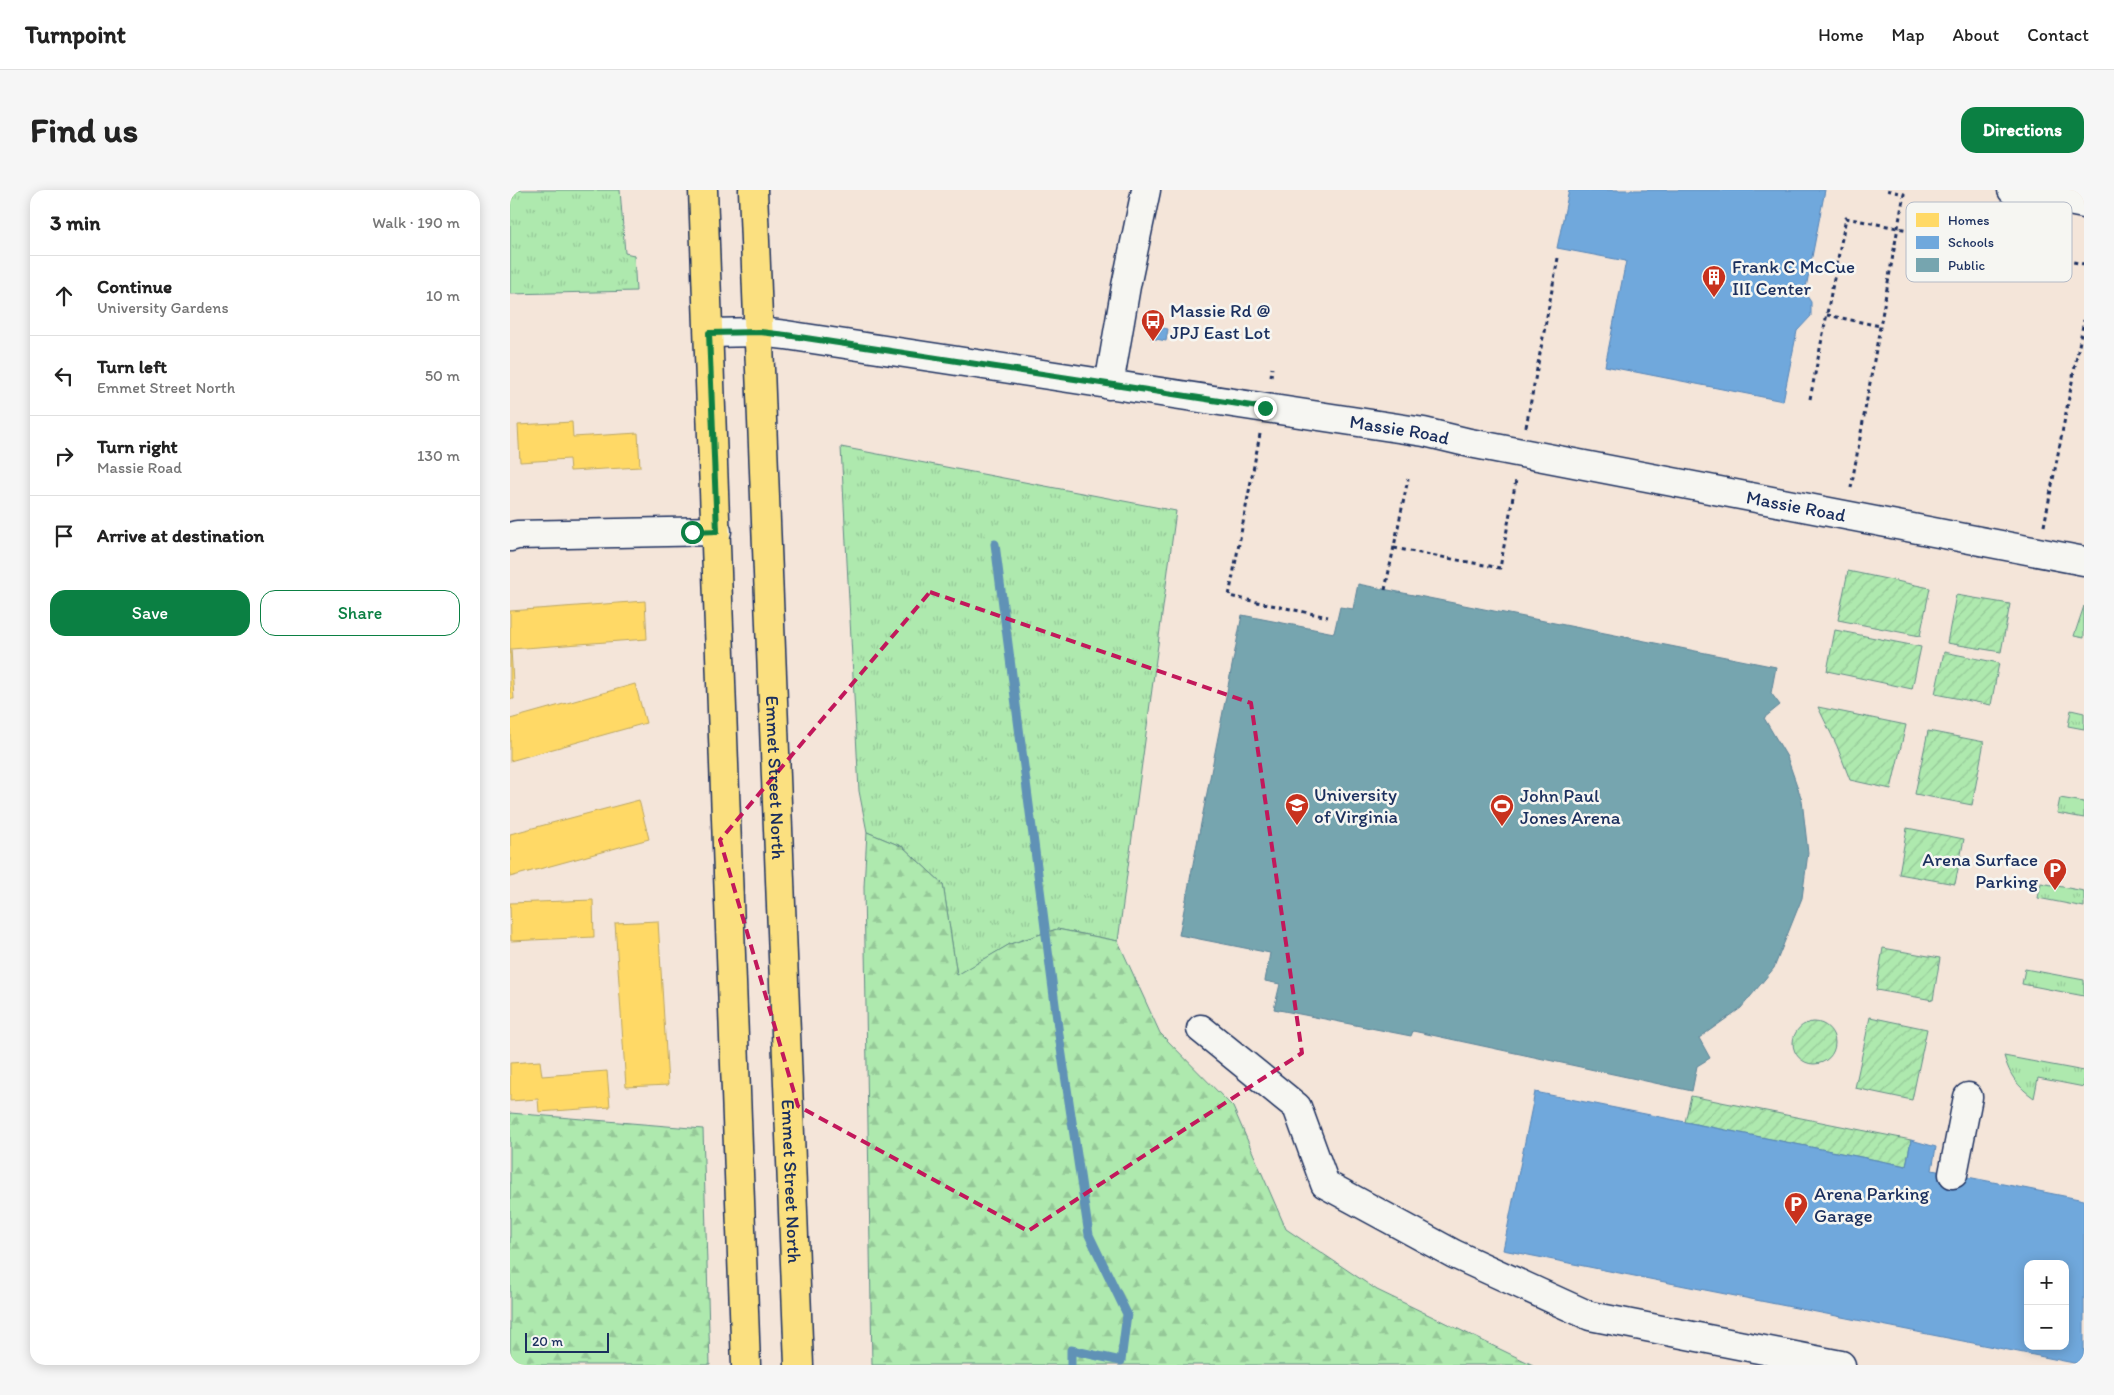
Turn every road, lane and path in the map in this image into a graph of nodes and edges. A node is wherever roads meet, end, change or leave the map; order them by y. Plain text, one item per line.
1 (703, 190) edge
2 (753, 190) edge
3 (1146, 190) edge
4 (1886, 190) edge
5 (2012, 190) edge
6 (2084, 204) edge
7 (1897, 228) junction
8 (1906, 230) edge
9 (1558, 258) dead end
10 (1827, 315) junction
11 (2084, 320) edge
12 (1880, 326) junction
13 (760, 332) junction
14 (709, 333) junction
15 (1272, 368) dead end
16 (1271, 377) dead end
17 (1109, 385) junction
18 (1810, 399) dead end
19 (1526, 427) dead end
20 (1261, 429) dead end
21 (1516, 478) dead end
22 (1408, 479) dead end
23 (1850, 493) dead end
24 (2044, 527) dead end
25 (717, 531) junction
26 (510, 537) edge
27 (1394, 548) junction
28 (2084, 561) edge
29 (1385, 590) dead end
30 (1328, 616) dead end
31 (1201, 1029) dead end
32 (1968, 1097) dead end
33 (1954, 1174) dead end
34 (746, 1365) edge
35 (800, 1365) edge
36 (1840, 1365) edge

1 - 14 main road
2 - 13 main road, Emmet Street North
3 - 17 street
4 - 7 path
5 - 6 street
7 - 8 path
7 - 10 path
7 - 12 path
9 - 19 path
10 - 12 path
10 - 18 path
11 - 24 path
12 - 23 path
13 - 14 street, Massie Road
13 - 17 street, Massie Road
13 - 35 main road, Emmet Street North
14 - 25 main road
15 - 16 path
17 - 28 street, Massie Road
20 - 30 path
21 - 27 path
22 - 27 path
25 - 26 street
25 - 34 main road
27 - 29 path
31 - 36 street
32 - 33 street

